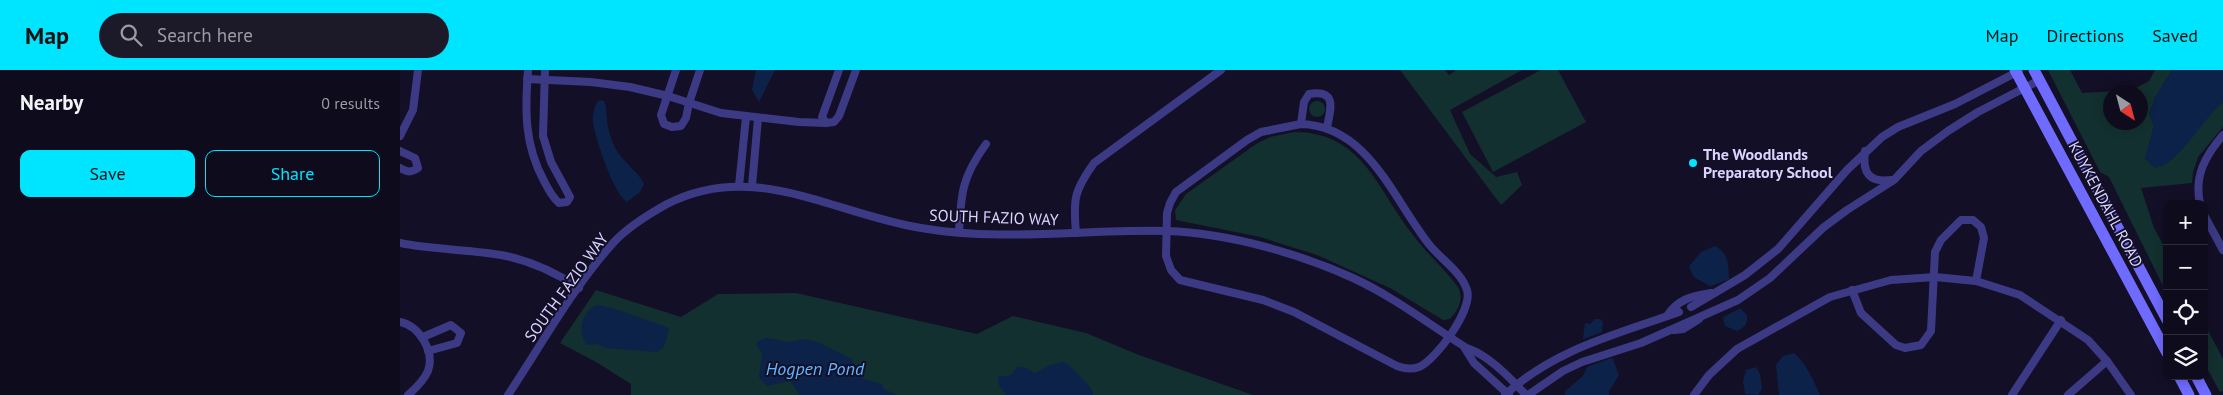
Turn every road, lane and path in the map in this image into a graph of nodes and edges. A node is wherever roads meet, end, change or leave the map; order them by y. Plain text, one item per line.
1 (418, 70) edge
2 (528, 70) edge
3 (545, 70) edge
4 (676, 70) edge
5 (700, 70) edge
6 (839, 70) edge
7 (856, 70) edge
8 (1221, 70) edge
9 (2018, 71) edge
10 (2037, 75) edge
11 (527, 79) junction
12 (544, 80) junction
13 (2024, 88) junction
14 (668, 96) junction
15 (688, 103) junction
16 (746, 117) junction
17 (758, 118) junction
18 (826, 123) junction
19 (1301, 124) junction
20 (1327, 127) junction
21 (2223, 135) edge
22 (400, 136) edge
23 (986, 144) dead end
24 (400, 150) edge
25 (1865, 151) junction
26 (400, 168) edge
27 (1894, 180) junction
28 (740, 186) junction
29 (752, 186) junction
30 (2200, 200) edge
31 (2208, 222) edge
32 (1167, 231) junction
33 (959, 232) junction
34 (1076, 233) junction
35 (400, 243) edge
36 (2223, 250) edge
37 (1760, 264) junction
38 (1935, 277) junction
39 (1770, 278) junction
40 (1976, 281) junction
41 (578, 288) junction
42 (1852, 290) junction
43 (1712, 294) junction
44 (1692, 307) dead end
45 (1679, 312) dead end
46 (2163, 312) edge
47 (1666, 317) junction
48 (2061, 320) junction
49 (400, 322) edge
50 (1672, 330) junction
51 (1449, 335) junction
52 (423, 337) junction
53 (2163, 346) edge
54 (1464, 347) junction
55 (428, 351) junction
56 (2107, 361) junction
57 (2180, 380) edge
58 (2198, 380) edge
59 (1517, 385) junction
60 (1507, 394) edge
61 (408, 395) edge
62 (508, 395) edge
63 (1527, 395) edge
64 (1694, 395) edge
65 (2012, 395) edge
66 (2068, 395) edge
67 (2132, 395) edge
68 (2189, 395) edge
69 (2206, 395) edge

1 - 22 street
2 - 11 street
3 - 12 street
4 - 14 street
5 - 15 street
6 - 18 street
7 - 18 street
8 - 34 street
9 - 13 main road, KUYKENDAHL ROAD
9 - 25 street
10 - 13 street
10 - 46 main road, KUYKENDAHL ROAD
11 - 12 street
11 - 12 street
12 - 14 street
13 - 27 street
13 - 53 main road, KUYKENDAHL ROAD
14 - 15 street
14 - 15 street
15 - 16 street
16 - 17 street
16 - 28 street
17 - 18 street
17 - 29 street
19 - 20 street
19 - 20 street
19 - 32 street
20 - 51 street
21 - 30 street
23 - 33 street
24 - 26 street
25 - 27 street
25 - 37 street
27 - 39 street
28 - 29 street, SOUTH FAZIO WAY
28 - 41 street, SOUTH FAZIO WAY
29 - 33 street, SOUTH FAZIO WAY
31 - 36 street
32 - 34 street, SOUTH FAZIO WAY
32 - 51 street, SOUTH FAZIO WAY
32 - 51 street
33 - 34 street, SOUTH FAZIO WAY
35 - 41 street
37 - 39 street
37 - 43 street
38 - 40 street
38 - 40 street
38 - 42 street
38 - 42 street
39 - 50 street
40 - 48 street
41 - 62 street, SOUTH FAZIO WAY
42 - 64 street
43 - 44 street
43 - 47 street
45 - 47 street
47 - 50 street
47 - 59 street
48 - 56 street
48 - 65 street
49 - 52 street
50 - 63 street
51 - 54 street, SOUTH FAZIO WAY
52 - 55 street
52 - 55 street
54 - 59 street, SOUTH FAZIO WAY
54 - 60 street, SOUTH FAZIO WAY
55 - 61 street
56 - 66 street
56 - 67 street
57 - 68 main road
58 - 69 main road
59 - 60 street
59 - 63 street, SOUTH FAZIO WAY

